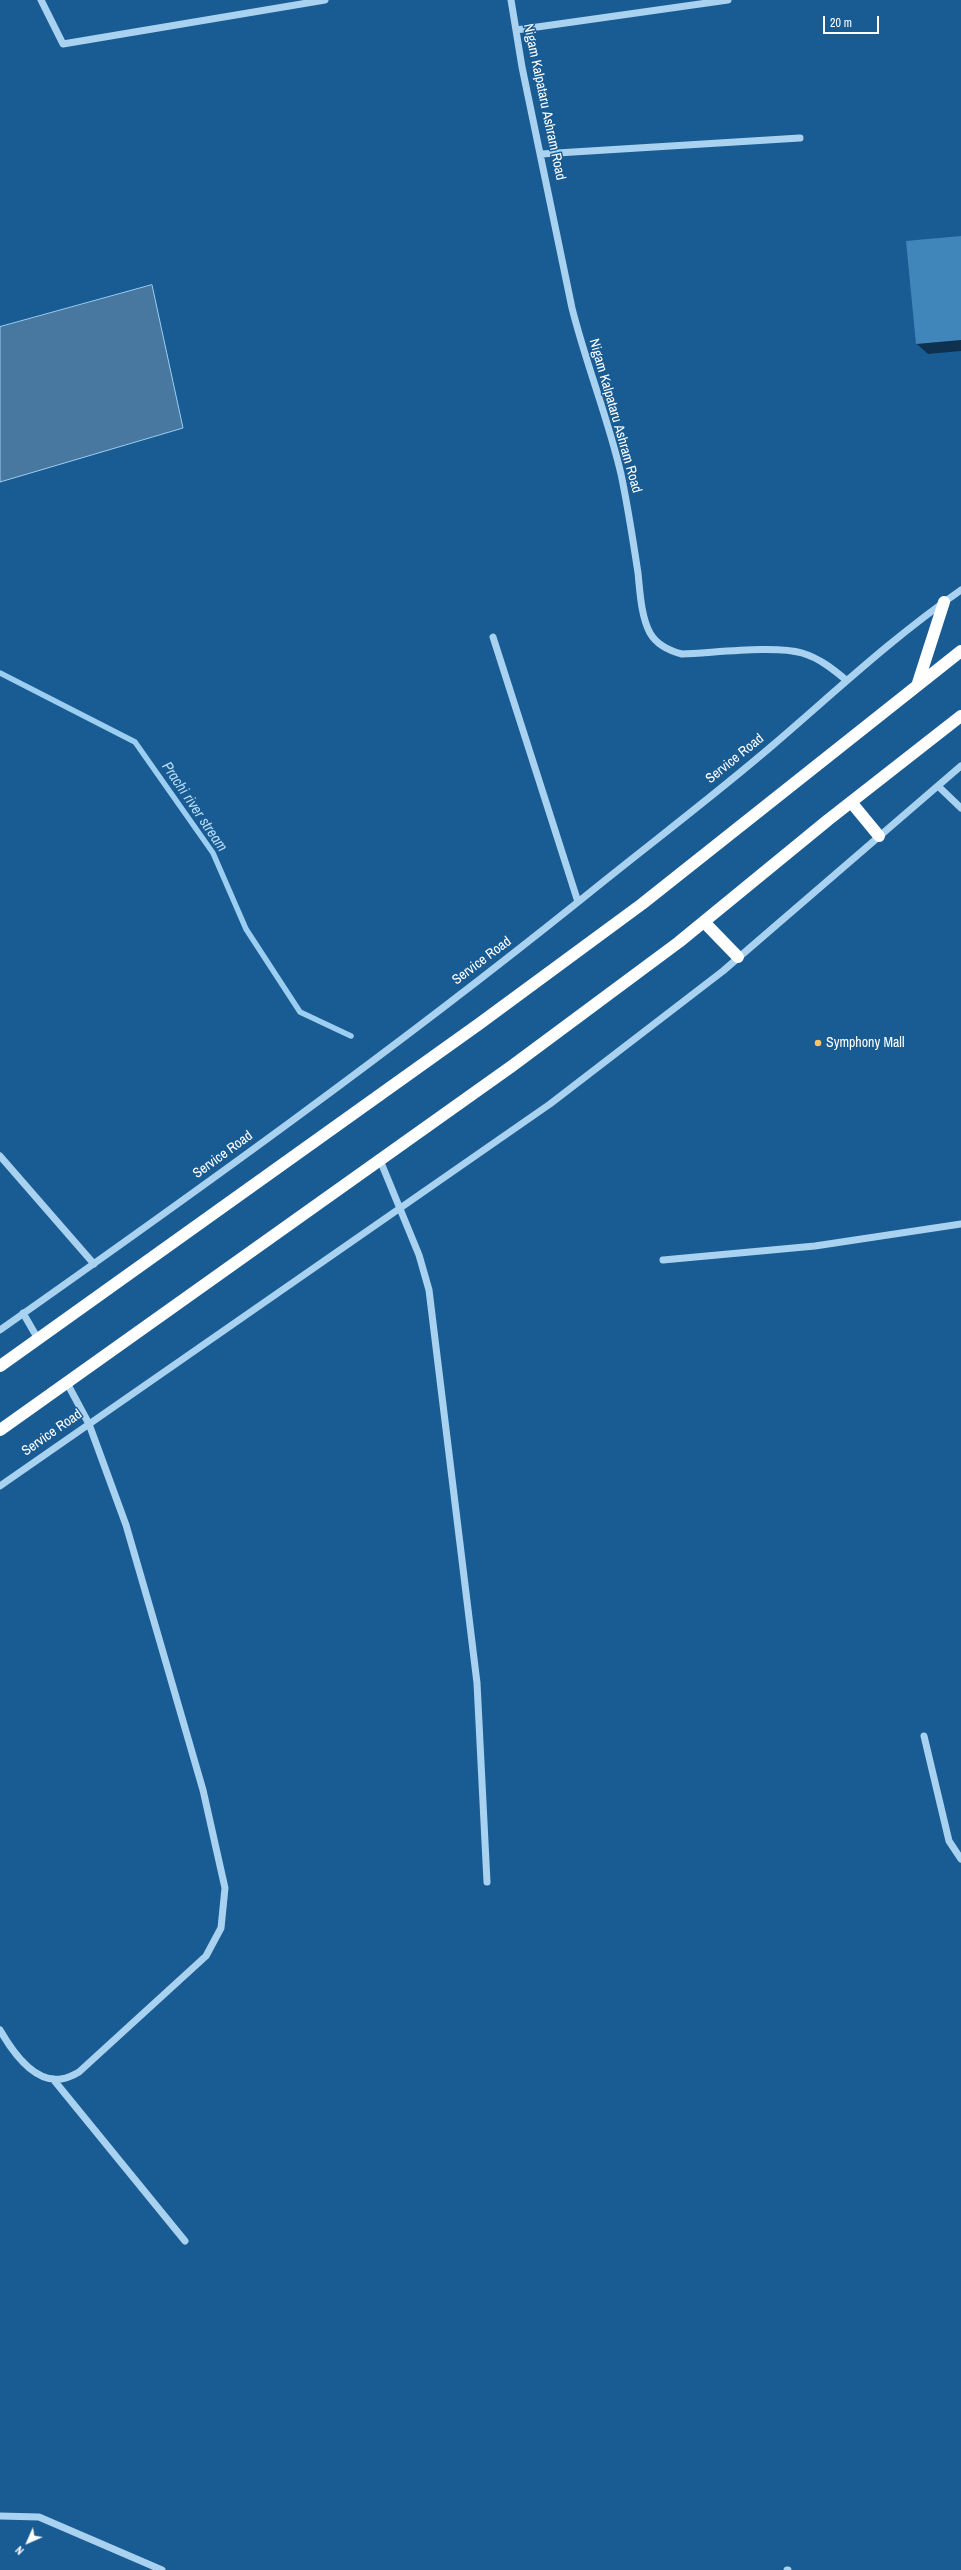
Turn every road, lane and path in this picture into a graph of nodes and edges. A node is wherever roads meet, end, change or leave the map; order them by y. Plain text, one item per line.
1 (41, 0) edge
2 (325, 0) edge
3 (511, 0) edge
4 (728, 0) edge
5 (516, 30) junction
6 (800, 138) dead end
7 (541, 154) junction
8 (961, 590) edge
9 (944, 602) junction
10 (493, 637) dead end
11 (961, 651) edge
12 (846, 680) junction
13 (917, 686) junction
14 (961, 716) edge
15 (961, 766) edge
16 (938, 786) junction
17 (851, 802) junction
18 (961, 808) edge
19 (879, 836) junction
20 (578, 902) junction
21 (704, 922) junction
22 (738, 958) junction
23 (0, 1156) edge
24 (380, 1160) junction
25 (400, 1208) junction
26 (961, 1224) edge
27 (663, 1260) dead end
28 (94, 1264) junction
29 (23, 1314) junction
30 (0, 1330) edge
31 (38, 1339) junction
32 (0, 1366) edge
33 (67, 1383) junction
34 (89, 1424) junction
35 (0, 1430) edge
36 (0, 1486) edge
37 (924, 1736) dead end
38 (961, 1859) edge
39 (487, 1882) dead end
40 (0, 2030) edge
41 (53, 2079) junction
42 (185, 2241) dead end
43 (0, 2516) edge
44 (162, 2570) edge

1 - 2 street
3 - 5 street, Nigam Kalpataru Ashram Road
4 - 5 street
5 - 7 street, Nigam Kalpataru Ashram Road
6 - 7 street
7 - 12 street, Nigam Kalpataru Ashram Road
8 - 9 street, Service Road
9 - 12 street, Service Road
9 - 13 highway
10 - 20 street
11 - 13 highway
12 - 20 street, Service Road
13 - 31 highway
14 - 17 highway
15 - 16 street, Service Road
16 - 18 street
16 - 19 street, Service Road
17 - 19 highway
17 - 21 highway
19 - 22 street, Service Road
20 - 28 street, Service Road
21 - 22 highway
21 - 24 highway
22 - 25 street, Service Road
23 - 28 street
24 - 25 street
24 - 33 highway
25 - 34 street, Service Road
25 - 39 street
26 - 27 street
28 - 29 street, Service Road
29 - 30 street, Service Road
29 - 31 street
31 - 32 highway
33 - 34 street
33 - 35 highway
34 - 36 street, Service Road
34 - 41 street
37 - 38 street
40 - 41 street
41 - 42 street
43 - 44 street

